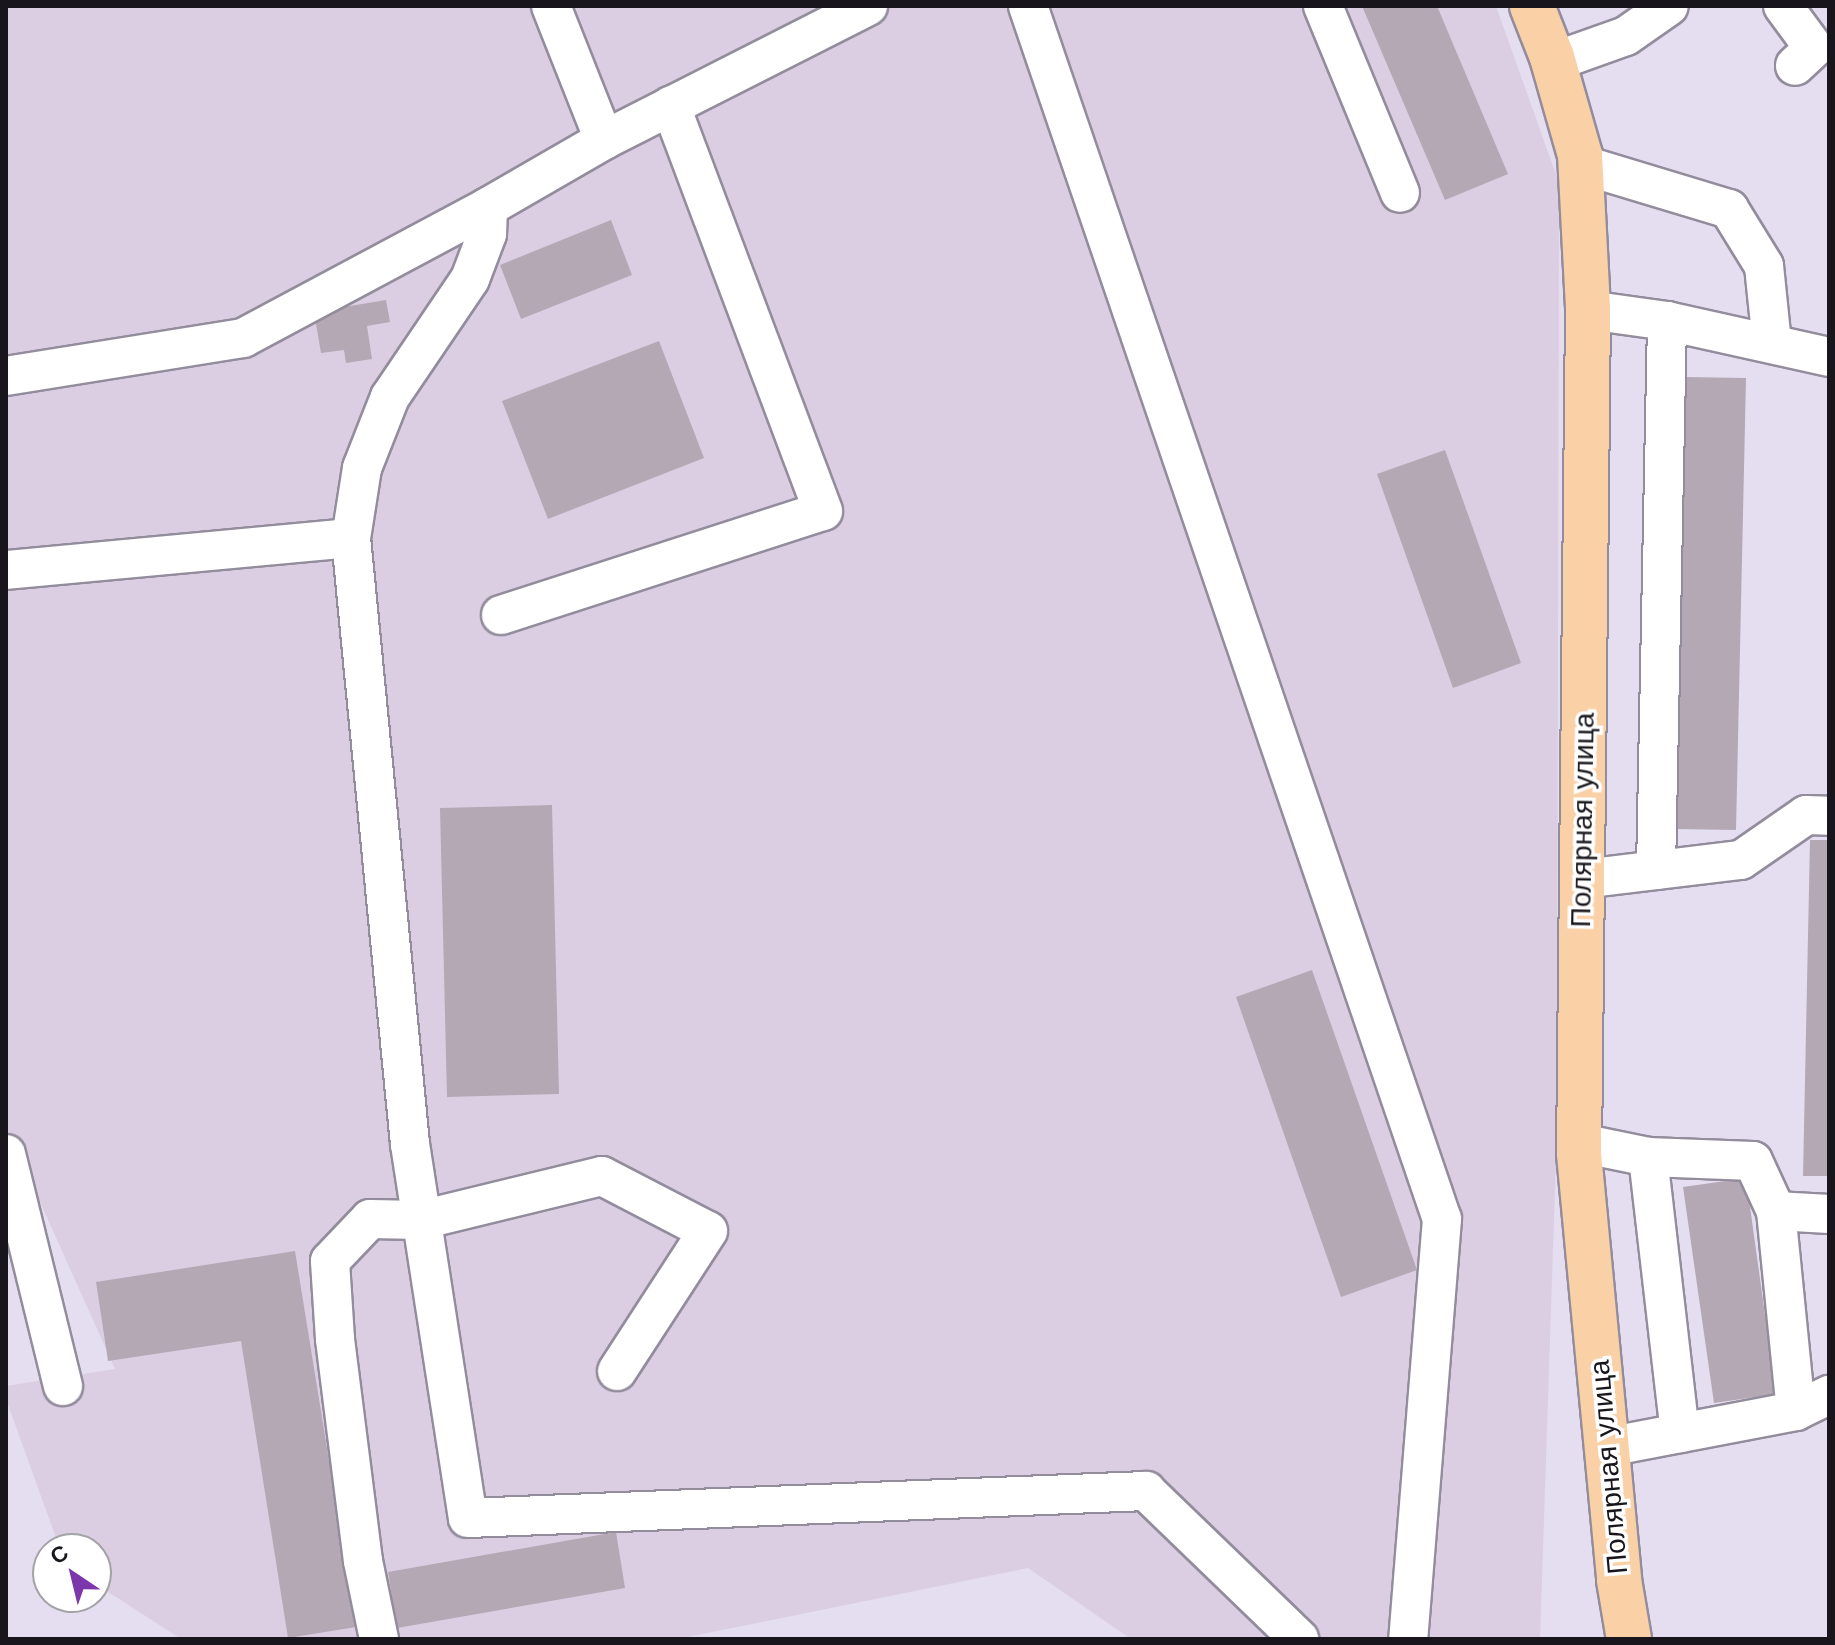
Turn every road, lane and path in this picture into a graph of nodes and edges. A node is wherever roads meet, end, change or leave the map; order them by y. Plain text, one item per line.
1 (551, 6) edge
2 (868, 6) edge
3 (1028, 6) edge
4 (1323, 6) edge
5 (1532, 6) edge
6 (1669, 6) edge
7 (1783, 6) edge
8 (1553, 62) junction
9 (1795, 66) dead end
10 (671, 106) junction
11 (604, 140) junction
12 (1580, 164) junction
13 (1400, 193) dead end
14 (488, 207) junction
15 (1588, 310) junction
16 (1667, 321) junction
17 (1772, 344) junction
18 (1829, 357) edge
19 (6, 376) edge
20 (351, 538) junction
21 (6, 570) edge
22 (501, 615) dead end
23 (1829, 816) edge
24 (1656, 870) junction
25 (1583, 879) junction
26 (1580, 1143) junction
27 (6, 1154) edge
28 (1648, 1157) junction
29 (1776, 1211) junction
30 (1829, 1214) edge
31 (421, 1220) junction
32 (617, 1371) dead end
33 (63, 1386) dead end
34 (1812, 1403) edge
35 (1680, 1433) junction
36 (1607, 1447) junction
37 (379, 1639) edge
38 (1299, 1639) edge
39 (1408, 1639) edge
40 (1629, 1639) edge

1 - 11 lane
2 - 10 lane
3 - 39 lane
4 - 13 lane
5 - 8 main road, Полярная улица
6 - 8 lane
7 - 9 lane
8 - 12 main road, Полярная улица
10 - 11 lane
10 - 22 lane
11 - 14 lane
12 - 15 main road, Полярная улица
12 - 17 lane
14 - 19 lane
14 - 20 lane
15 - 16 lane
15 - 25 main road, Полярная улица
16 - 17 lane
16 - 24 lane
17 - 18 lane
20 - 21 lane
20 - 31 lane
23 - 24 lane
24 - 25 lane
25 - 26 main road, Полярная улица
26 - 28 lane
26 - 36 main road, Полярная улица
27 - 33 lane
28 - 29 lane
28 - 35 lane
29 - 30 lane
29 - 34 lane
31 - 32 lane
31 - 37 lane
31 - 38 lane
34 - 35 lane
35 - 36 lane
36 - 40 main road, Полярная улица

